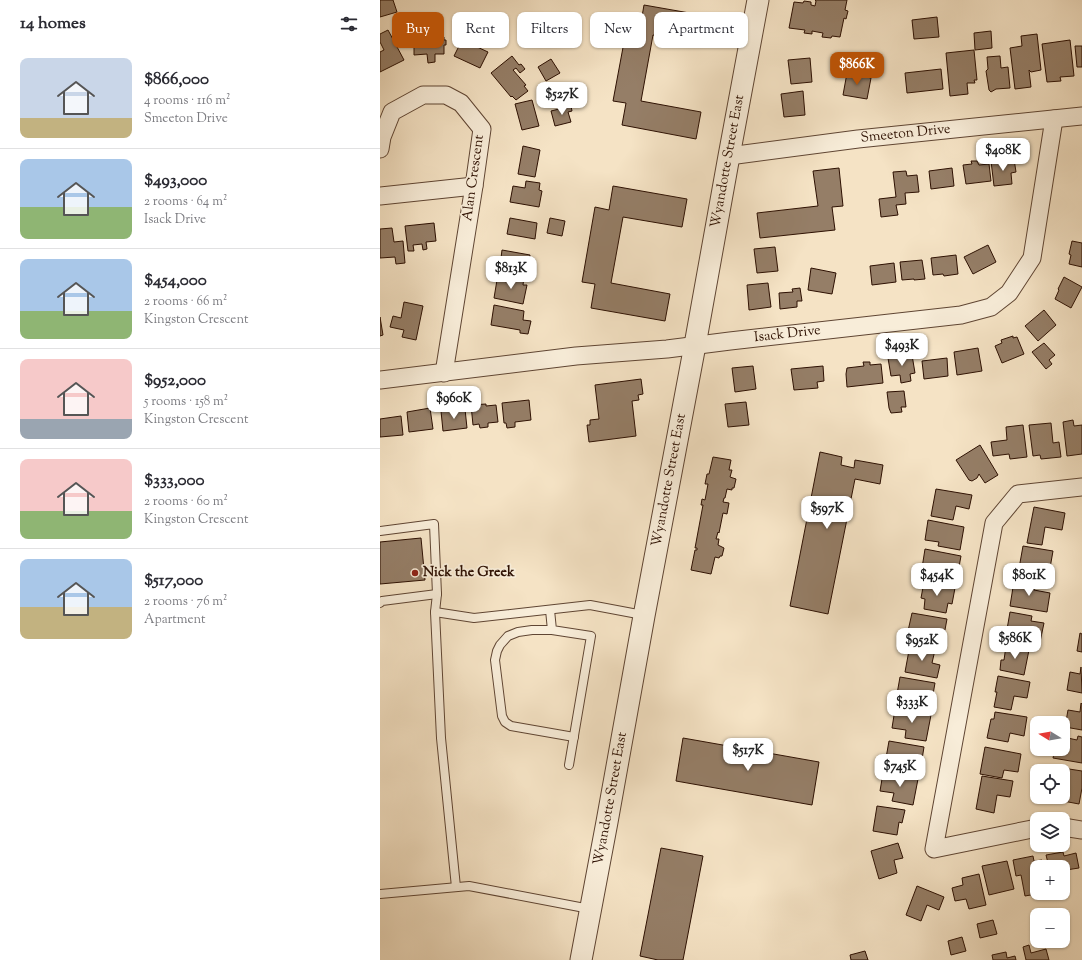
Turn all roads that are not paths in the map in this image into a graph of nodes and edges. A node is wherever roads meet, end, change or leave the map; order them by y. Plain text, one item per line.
1 (758, 0) edge
2 (1082, 116) edge
3 (1054, 119) junction
4 (380, 149) edge
5 (729, 156) junction
6 (474, 186) junction
7 (380, 196) edge
8 (695, 346) junction
9 (444, 373) junction
10 (380, 380) edge
11 (1082, 487) edge
12 (380, 531) edge
13 (437, 594) junction
14 (380, 603) edge
15 (550, 610) junction
16 (435, 612) junction
17 (644, 616) junction
18 (552, 630) junction
19 (574, 737) junction
20 (569, 765) dead end
21 (1070, 828) edge
22 (1030, 829) edge
23 (1082, 830) edge
24 (456, 887) junction
25 (380, 894) edge
26 (590, 909) junction
27 (581, 960) edge

1 - 5 street, Wyandotte Street East
2 - 3 street, Smeeton Drive
3 - 5 street, Smeeton Drive
3 - 8 street, Isack Drive
4 - 6 street, Alan Crescent
5 - 8 street, Wyandotte Street East
6 - 7 street
6 - 9 street, Alan Crescent
8 - 9 street, Isack Drive
8 - 17 street, Wyandotte Street East
9 - 10 street, Isack Drive
11 - 22 street
12 - 13 lane
13 - 14 lane
13 - 16 lane
15 - 16 lane
15 - 17 lane
15 - 18 lane
16 - 24 lane
17 - 26 street, Wyandotte Street East
18 - 19 lane
18 - 19 lane
19 - 20 lane
21 - 23 street
24 - 25 lane
24 - 26 lane
26 - 27 street, Wyandotte Street East

